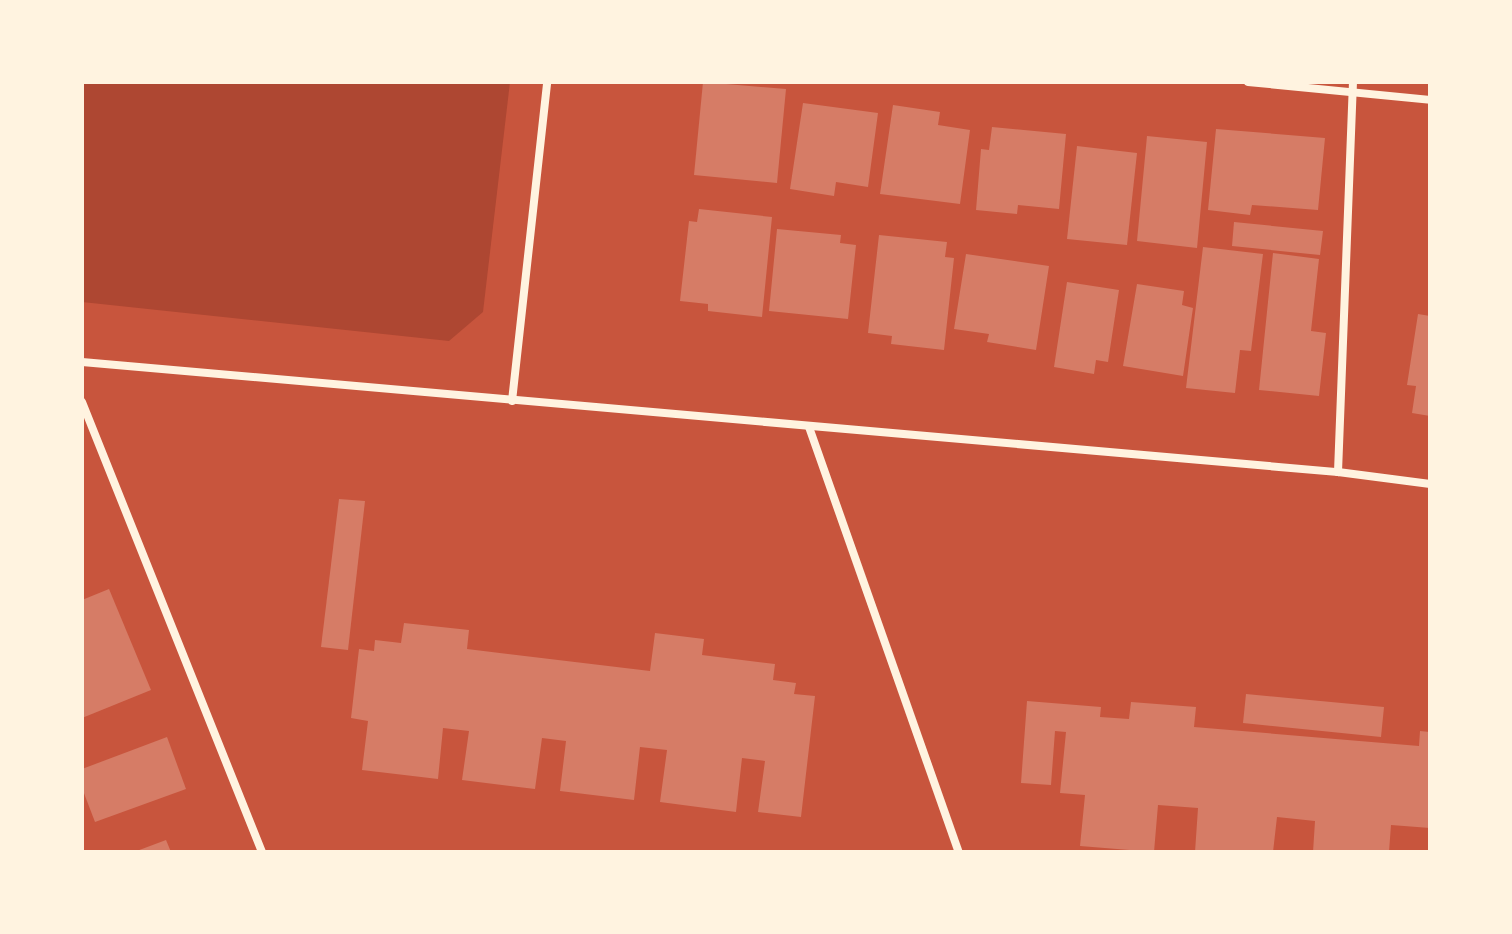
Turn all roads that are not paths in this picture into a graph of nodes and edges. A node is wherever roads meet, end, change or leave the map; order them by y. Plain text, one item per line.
1 (547, 82) edge
2 (1248, 82) edge
3 (1353, 87) edge
4 (1430, 100) edge
5 (82, 362) edge
6 (512, 401) junction
7 (82, 402) edge
8 (809, 427) junction
9 (1338, 472) junction
10 (1430, 484) edge
11 (262, 852) edge
12 (959, 852) edge

1 - 6 street
2 - 3 street
3 - 4 street
3 - 9 street
5 - 6 street
6 - 8 street
7 - 11 street
8 - 9 street
8 - 12 street
9 - 10 street

